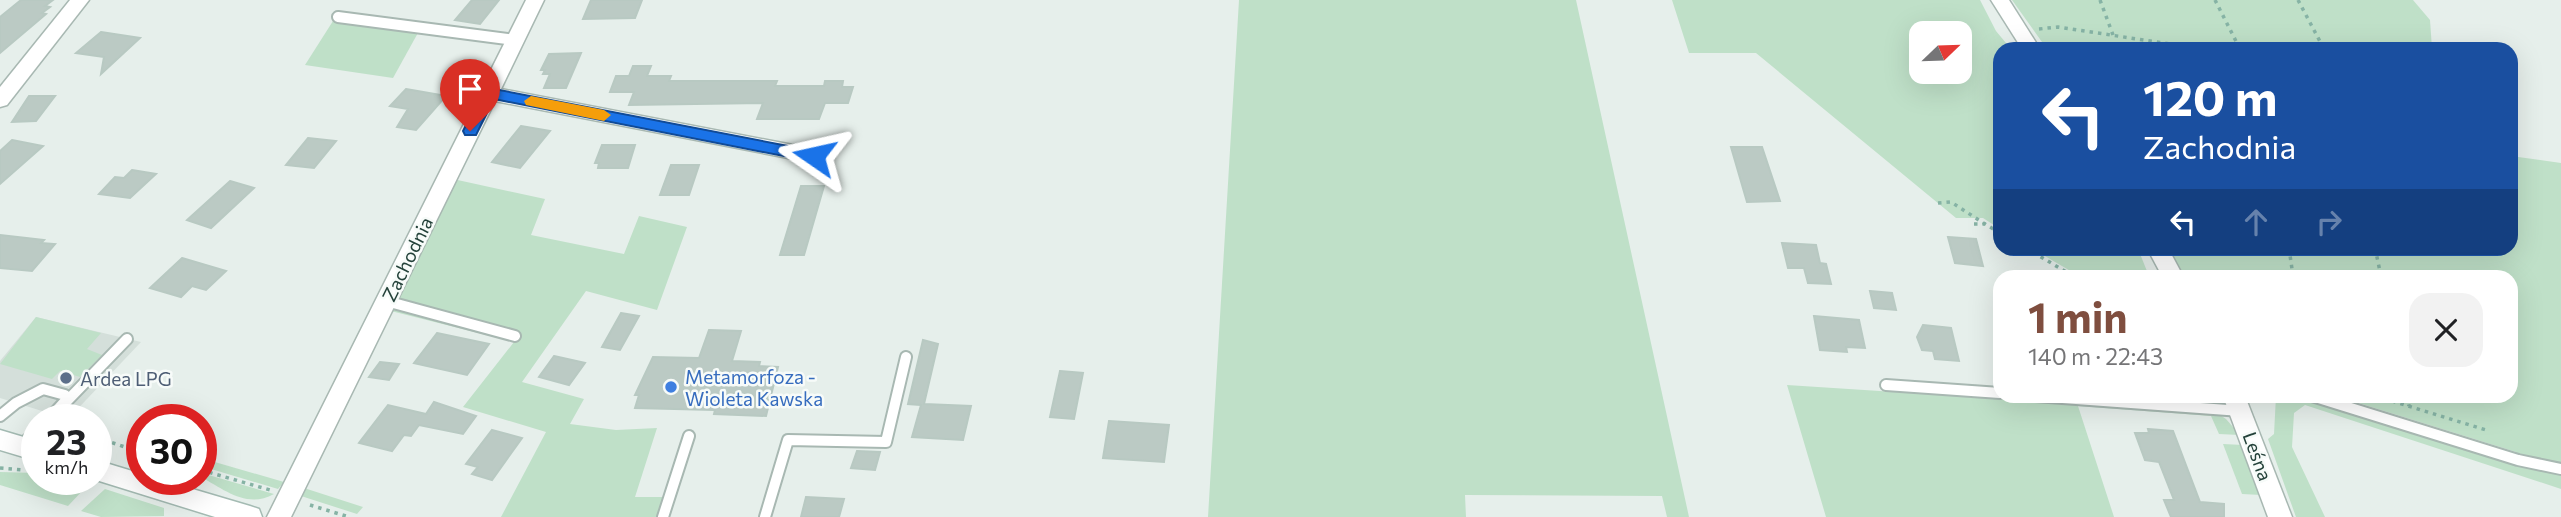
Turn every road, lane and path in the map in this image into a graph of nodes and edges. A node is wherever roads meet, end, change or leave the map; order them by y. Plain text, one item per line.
1 (80, 0) edge
2 (535, 0) edge
3 (2000, 0) edge
4 (2100, 0) edge
5 (2215, 0) edge
6 (2298, 0) edge
7 (338, 17) dead end
8 (2030, 30) dead end
9 (2113, 35) junction
10 (515, 40) junction
11 (2027, 42) edge
12 (2158, 42) edge
13 (2236, 42) edge
14 (2320, 42) edge
15 (489, 93) junction
16 (0, 100) edge
17 (814, 156) dead end
18 (1938, 203) dead end
19 (1974, 224) dead end
20 (1985, 224) junction
21 (1993, 229) edge
22 (2034, 256) edge
23 (2061, 270) edge
24 (386, 301) junction
25 (515, 336) dead end
26 (127, 339) dead end
27 (906, 357) dead end
28 (1886, 385) dead end
29 (1993, 393) edge
30 (65, 403) joint
31 (2238, 403) edge
32 (2335, 403) edge
33 (2399, 403) edge
34 (2408, 403) edge
35 (2409, 406) junction
36 (0, 416) edge
37 (2486, 430) dead end
38 (689, 436) dead end
39 (0, 468) edge
40 (21, 469) edge
41 (2561, 469) edge
42 (112, 475) edge
43 (250, 517) edge
44 (279, 517) edge
45 (663, 517) edge
46 (765, 517) edge
47 (2280, 517) edge

1 - 16 street
2 - 10 street, Zachodnia
3 - 11 street
4 - 9 path
5 - 13 path
6 - 14 path
7 - 10 lane
8 - 9 path
9 - 12 path
10 - 15 street, Zachodnia
15 - 17 street
15 - 24 street, Zachodnia
18 - 20 path
19 - 20 path
20 - 21 path
22 - 23 path
24 - 25 lane
24 - 44 street, Zachodnia
26 - 30 lane
27 - 46 lane
28 - 29 lane
30 - 36 lane
31 - 47 street, Leśna
32 - 41 lane
33 - 35 path
34 - 35 path
35 - 37 path
38 - 45 lane
39 - 40 path
42 - 43 street

